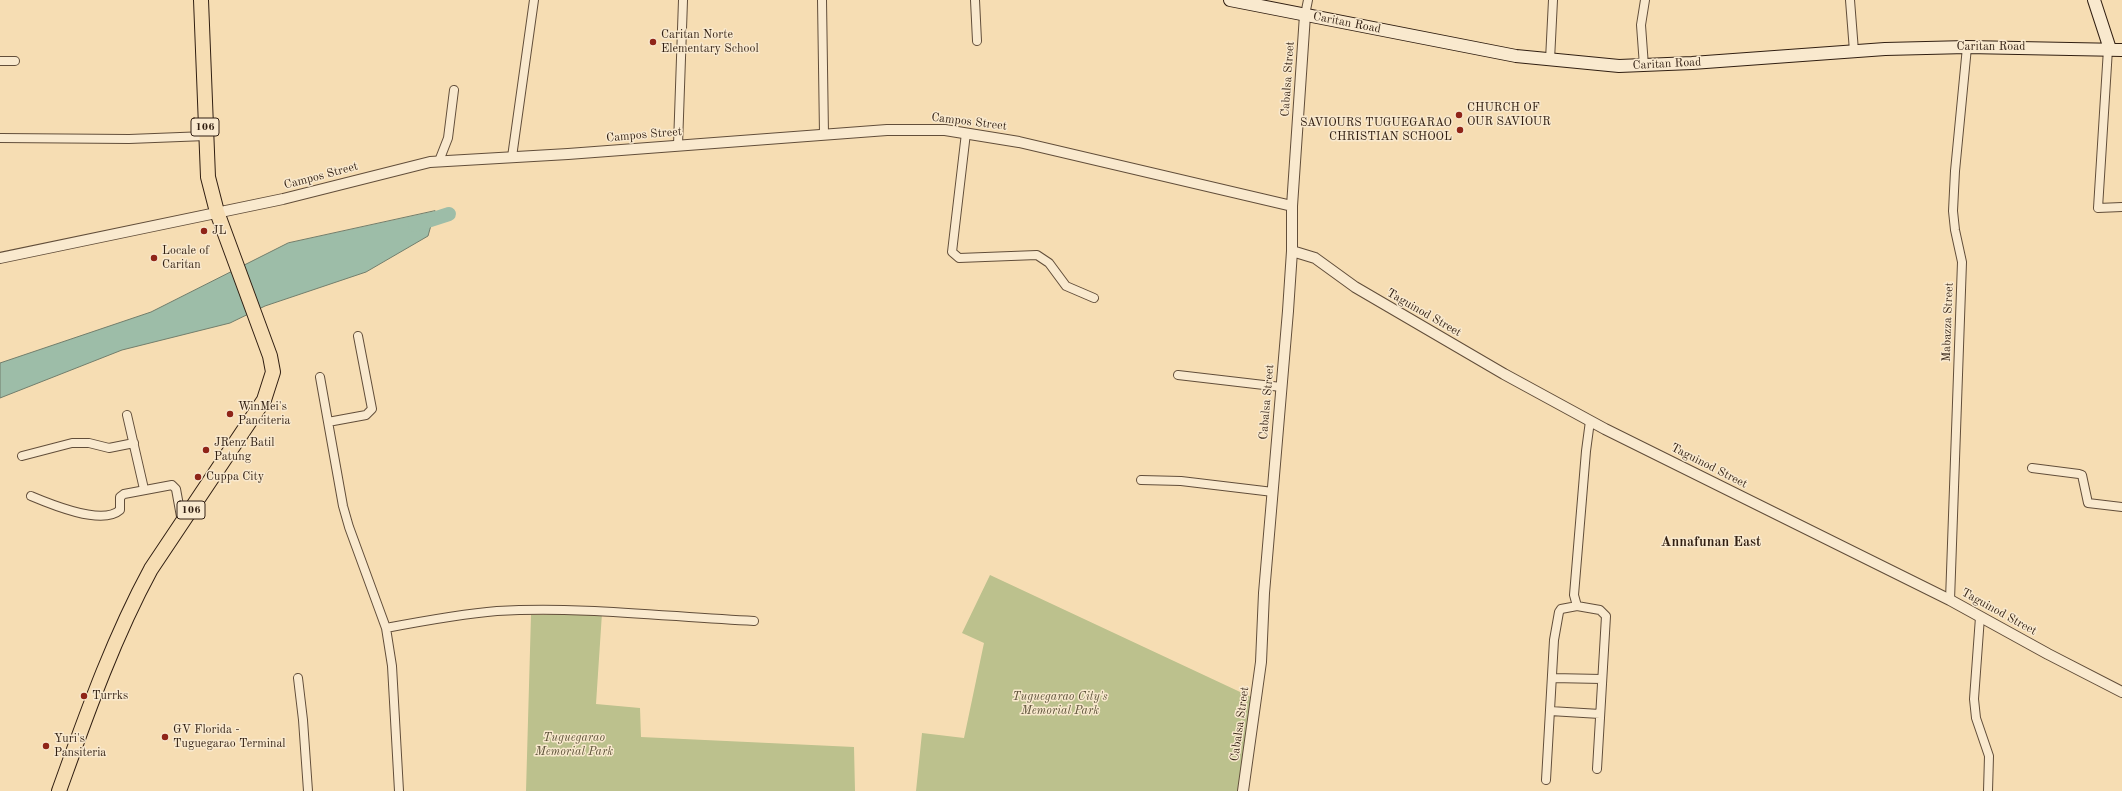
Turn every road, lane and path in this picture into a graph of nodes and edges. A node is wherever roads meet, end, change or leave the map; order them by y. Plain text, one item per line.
1 (201, 0) edge
2 (534, 0) edge
3 (683, 0) edge
4 (822, 0) edge
5 (975, 0) edge
6 (1230, 0) edge
7 (1308, 0) edge
8 (1553, 0) edge
9 (1645, 0) edge
10 (1850, 0) edge
11 (2094, 0) edge
12 (1306, 15) junction
13 (977, 42) dead end
14 (1968, 47) junction
15 (2113, 49) edge
16 (1854, 51) junction
17 (1550, 60) junction
18 (0, 61) edge
19 (15, 62) dead end
20 (1644, 66) junction
21 (454, 90) dead end
22 (966, 132) junction
23 (824, 134) junction
24 (206, 136) junction
25 (0, 138) edge
26 (678, 145) junction
27 (512, 157) junction
28 (439, 161) junction
29 (1292, 206) junction
30 (2122, 207) edge
31 (217, 212) junction
32 (1292, 251) junction
33 (0, 258) edge
34 (1094, 298) dead end
35 (358, 336) dead end
36 (1178, 375) dead end
37 (320, 377) dead end
38 (1281, 387) junction
39 (127, 415) dead end
40 (1590, 421) junction
41 (328, 422) junction
42 (134, 443) junction
43 (22, 456) dead end
44 (2032, 468) dead end
45 (1141, 480) dead end
46 (144, 489) junction
47 (1273, 492) junction
48 (31, 496) dead end
49 (2122, 507) edge
50 (182, 522) junction
51 (1950, 600) junction
52 (1577, 606) junction
53 (1980, 617) junction
54 (754, 621) dead end
55 (386, 628) junction
56 (298, 678) dead end
57 (1552, 678) junction
58 (1602, 679) junction
59 (2122, 692) edge
60 (1550, 711) junction
61 (1600, 714) junction
62 (1597, 769) dead end
63 (1546, 780) dead end
64 (59, 791) edge
65 (308, 791) edge
66 (399, 791) edge
67 (1244, 791) edge
68 (1988, 791) edge

1 - 24 highway, 106
2 - 27 street
3 - 26 street
4 - 23 street
5 - 13 street
6 - 12 main road, Caritan Road
7 - 12 street
8 - 17 street
9 - 20 street
10 - 16 street
11 - 15 main road
12 - 17 main road, Caritan Road
12 - 29 street, Cabalsa Street
14 - 15 main road, Caritan Road
14 - 16 main road, Caritan Road
14 - 51 street, Mabazza Street
15 - 30 street
16 - 20 main road, Caritan Road
17 - 20 main road, Caritan Road
18 - 19 street
21 - 28 street
22 - 23 street, Campos Street
22 - 29 street, Campos Street
22 - 34 street
23 - 26 street, Campos Street
24 - 25 street
24 - 31 highway, 106
26 - 27 street, Campos Street
27 - 28 street, Campos Street
28 - 31 street, Campos Street
29 - 32 street, Cabalsa Street
31 - 33 street, Campos Street
31 - 50 highway, 106
32 - 38 street, Cabalsa Street
32 - 40 street, Taguinod Street
35 - 41 street
36 - 38 street
37 - 41 street
38 - 47 street, Cabalsa Street
39 - 42 street
40 - 51 street, Taguinod Street
40 - 52 street
41 - 55 street
42 - 43 street
42 - 46 street
44 - 49 street
45 - 47 street
46 - 48 street
46 - 50 street
47 - 67 street, Cabalsa Street
50 - 64 highway, 106
51 - 53 street, Taguinod Street
52 - 57 street
52 - 58 street
53 - 59 street, Taguinod Street
53 - 68 street
54 - 55 street
55 - 66 street
56 - 65 street
57 - 58 street
57 - 60 street
58 - 61 street
60 - 61 street
60 - 63 street
61 - 62 street

